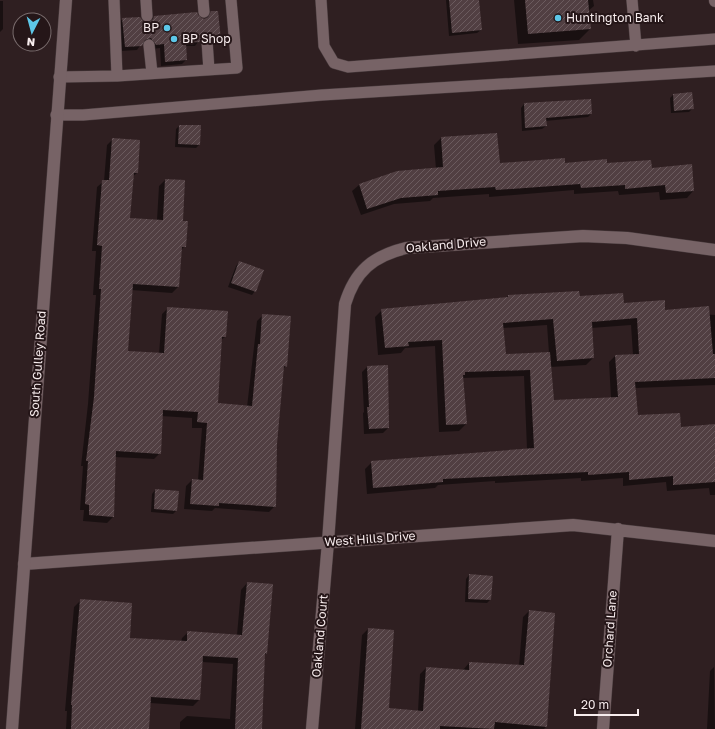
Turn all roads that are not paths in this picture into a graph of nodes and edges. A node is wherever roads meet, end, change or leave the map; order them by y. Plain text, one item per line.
1 (66, 0) edge
2 (114, 0) edge
3 (146, 0) edge
4 (203, 0) edge
5 (231, 0) edge
6 (321, 0) edge
7 (632, 0) edge
8 (204, 12) dead end
9 (146, 16) dead end
10 (715, 40) edge
11 (207, 41) dead end
12 (149, 45) dead end
13 (636, 46) junction
14 (209, 70) junction
15 (715, 71) edge
16 (152, 73) junction
17 (117, 76) junction
18 (59, 77) junction
19 (56, 115) junction
20 (715, 250) edge
21 (618, 529) junction
22 (715, 541) edge
23 (328, 542) junction
24 (24, 564) junction
25 (12, 729) edge
26 (312, 729) edge
27 (603, 729) edge

1 - 18 street, South Gulley Road
2 - 17 lane
3 - 9 lane
4 - 8 lane
5 - 14 lane
6 - 13 lane
7 - 13 lane
10 - 13 lane
11 - 14 lane
12 - 16 lane
14 - 16 lane
15 - 19 lane
16 - 17 lane
17 - 18 lane
18 - 19 street, South Gulley Road
19 - 24 street, South Gulley Road
20 - 23 street, Oakland Drive
21 - 22 street, West Hills Drive
21 - 23 street, West Hills Drive
21 - 27 street, Orchard Lane
23 - 24 street, West Hills Drive
23 - 26 street, Oakland Court
24 - 25 street, South Gulley Road

